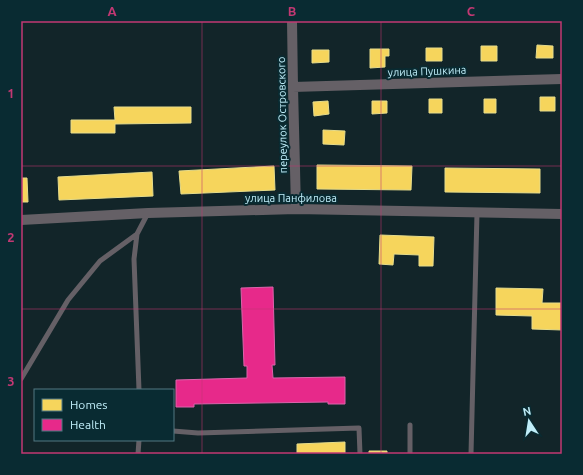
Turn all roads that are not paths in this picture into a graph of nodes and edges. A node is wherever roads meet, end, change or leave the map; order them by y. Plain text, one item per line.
1 (292, 21) edge
2 (562, 79) edge
3 (292, 87) junction
4 (296, 209) junction
5 (148, 213) junction
6 (477, 213) junction
7 (562, 214) edge
8 (21, 220) edge
9 (137, 234) junction
10 (21, 379) edge
11 (139, 389) edge
12 (410, 425) dead end
13 (174, 431) edge
14 (139, 441) edge
15 (138, 454) edge
16 (360, 454) edge
17 (410, 454) edge
18 (471, 454) edge

1 - 3 street, переулок Островского
2 - 3 street, улица Пушкина
3 - 4 street, переулок Островского
4 - 5 street, улица Панфилова
4 - 6 street, улица Панфилова
5 - 8 street, улица Панфилова
5 - 9 lane
6 - 7 street, улица Панфилова
6 - 18 lane
9 - 10 lane
9 - 11 lane
12 - 17 lane
13 - 16 lane
14 - 15 lane

